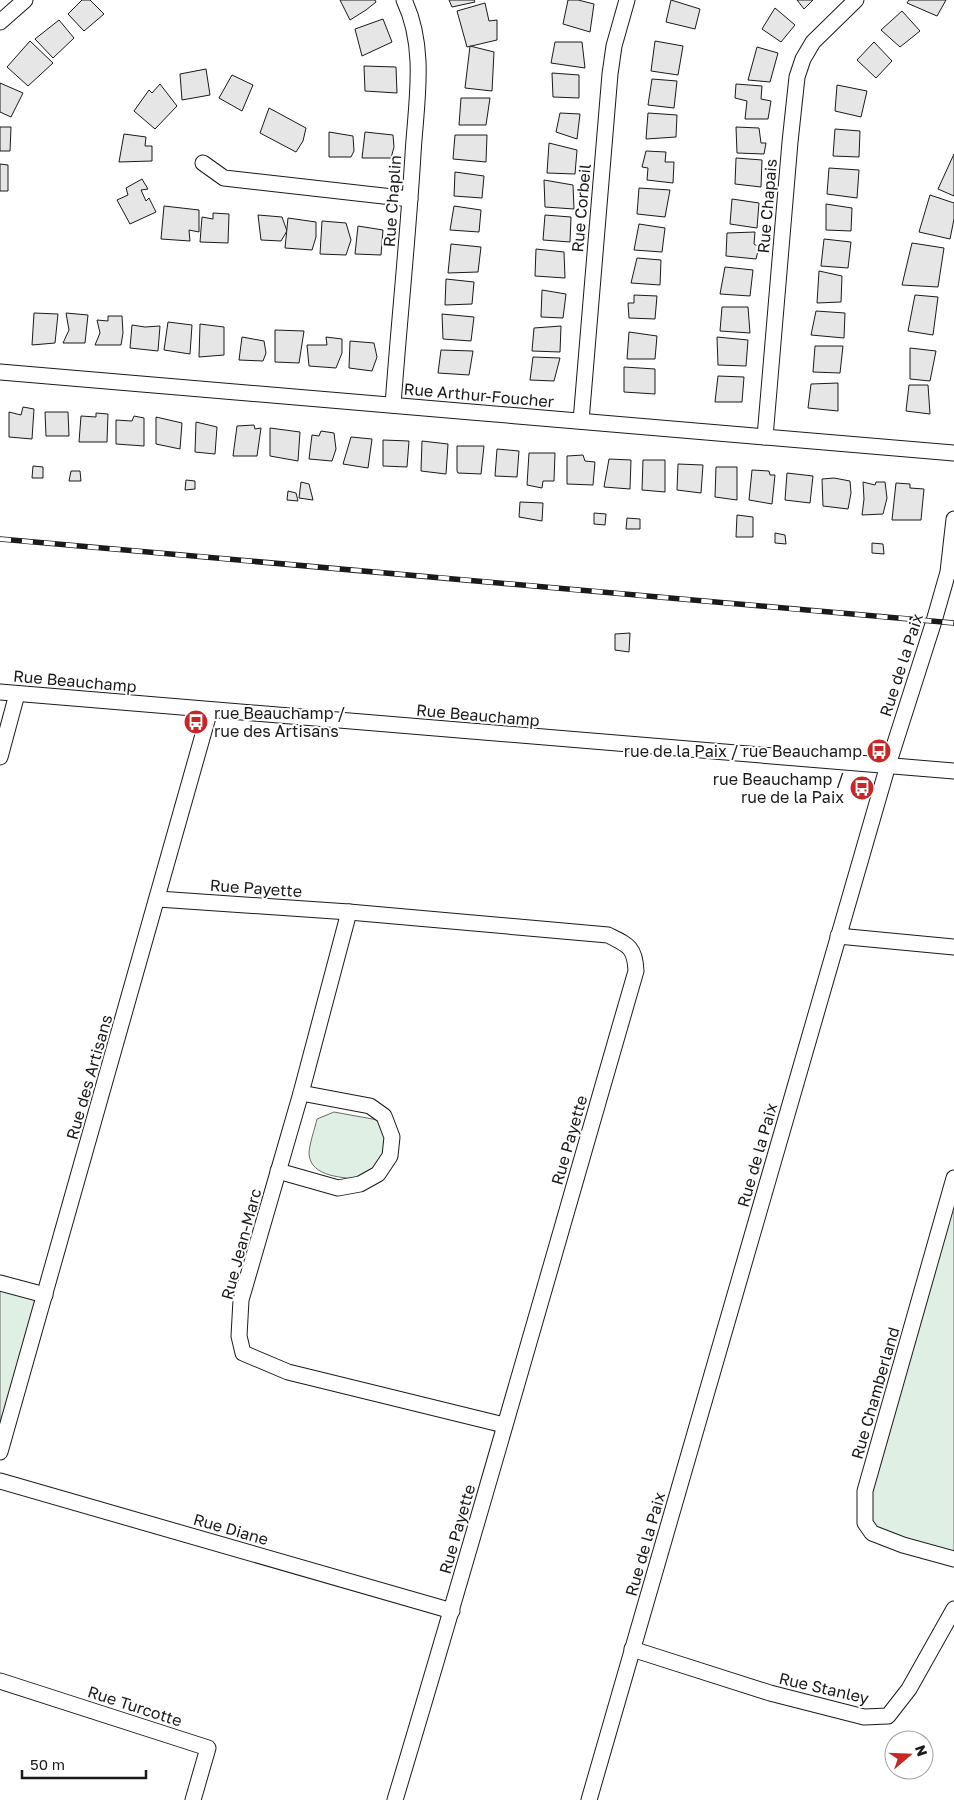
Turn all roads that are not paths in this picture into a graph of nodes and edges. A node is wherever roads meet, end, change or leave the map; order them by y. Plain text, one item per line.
1 (24, 0) edge
2 (404, 0) edge
3 (627, 0) edge
4 (856, 0) edge
5 (0, 22) edge
6 (203, 163) dead end
7 (410, 199) junction
8 (0, 372) edge
9 (393, 405) junction
10 (581, 421) junction
11 (765, 437) junction
12 (954, 453) edge
13 (954, 519) edge
14 (0, 692) edge
15 (17, 694) junction
16 (210, 710) junction
17 (0, 757) edge
18 (888, 765) junction
19 (954, 771) edge
20 (158, 899) junction
21 (349, 912) junction
22 (838, 936) junction
23 (954, 947) edge
24 (301, 1093) junction
25 (278, 1171) junction
26 (954, 1178) edge
27 (0, 1283) edge
28 (45, 1295) junction
29 (504, 1426) junction
30 (0, 1452) edge
31 (0, 1481) edge
32 (954, 1559) edge
33 (954, 1608) edge
34 (452, 1611) junction
35 (632, 1649) junction
36 (0, 1681) edge
37 (193, 1800) edge
38 (397, 1800) edge
39 (589, 1800) edge

1 - 5 street
2 - 7 street, Rue Chaplin
3 - 10 street, Rue Corbeil
4 - 11 street, Rue Chapais
6 - 7 street
7 - 9 street, Rue Chaplin
8 - 9 street, Rue Arthur-Foucher
9 - 10 street, Rue Arthur-Foucher
10 - 11 street, Rue Arthur-Foucher
11 - 12 street, Rue Arthur-Foucher
13 - 18 street, Rue de la Paix
14 - 15 street, Rue Beauchamp
15 - 16 street, Rue Beauchamp
15 - 17 street
16 - 18 street, Rue Beauchamp
16 - 20 street, Rue des Artisans
18 - 19 street, Rue Beauchamp
18 - 22 street, Rue de la Paix
20 - 21 street, Rue Payette
20 - 28 street, Rue des Artisans
21 - 24 street, Rue Jean-Marc
21 - 29 street, Rue Payette
22 - 23 street
22 - 35 street, Rue de la Paix
24 - 25 street, Rue Jean-Marc
24 - 25 street
25 - 29 street, Rue Jean-Marc
26 - 32 street, Rue Chamberland
27 - 28 street
28 - 30 street, Rue des Artisans
29 - 34 street, Rue Payette
31 - 34 street, Rue Diane
33 - 35 street, Rue Stanley
34 - 38 street, Rue Payette
35 - 39 street, Rue de la Paix
36 - 37 street, Rue Turcotte

